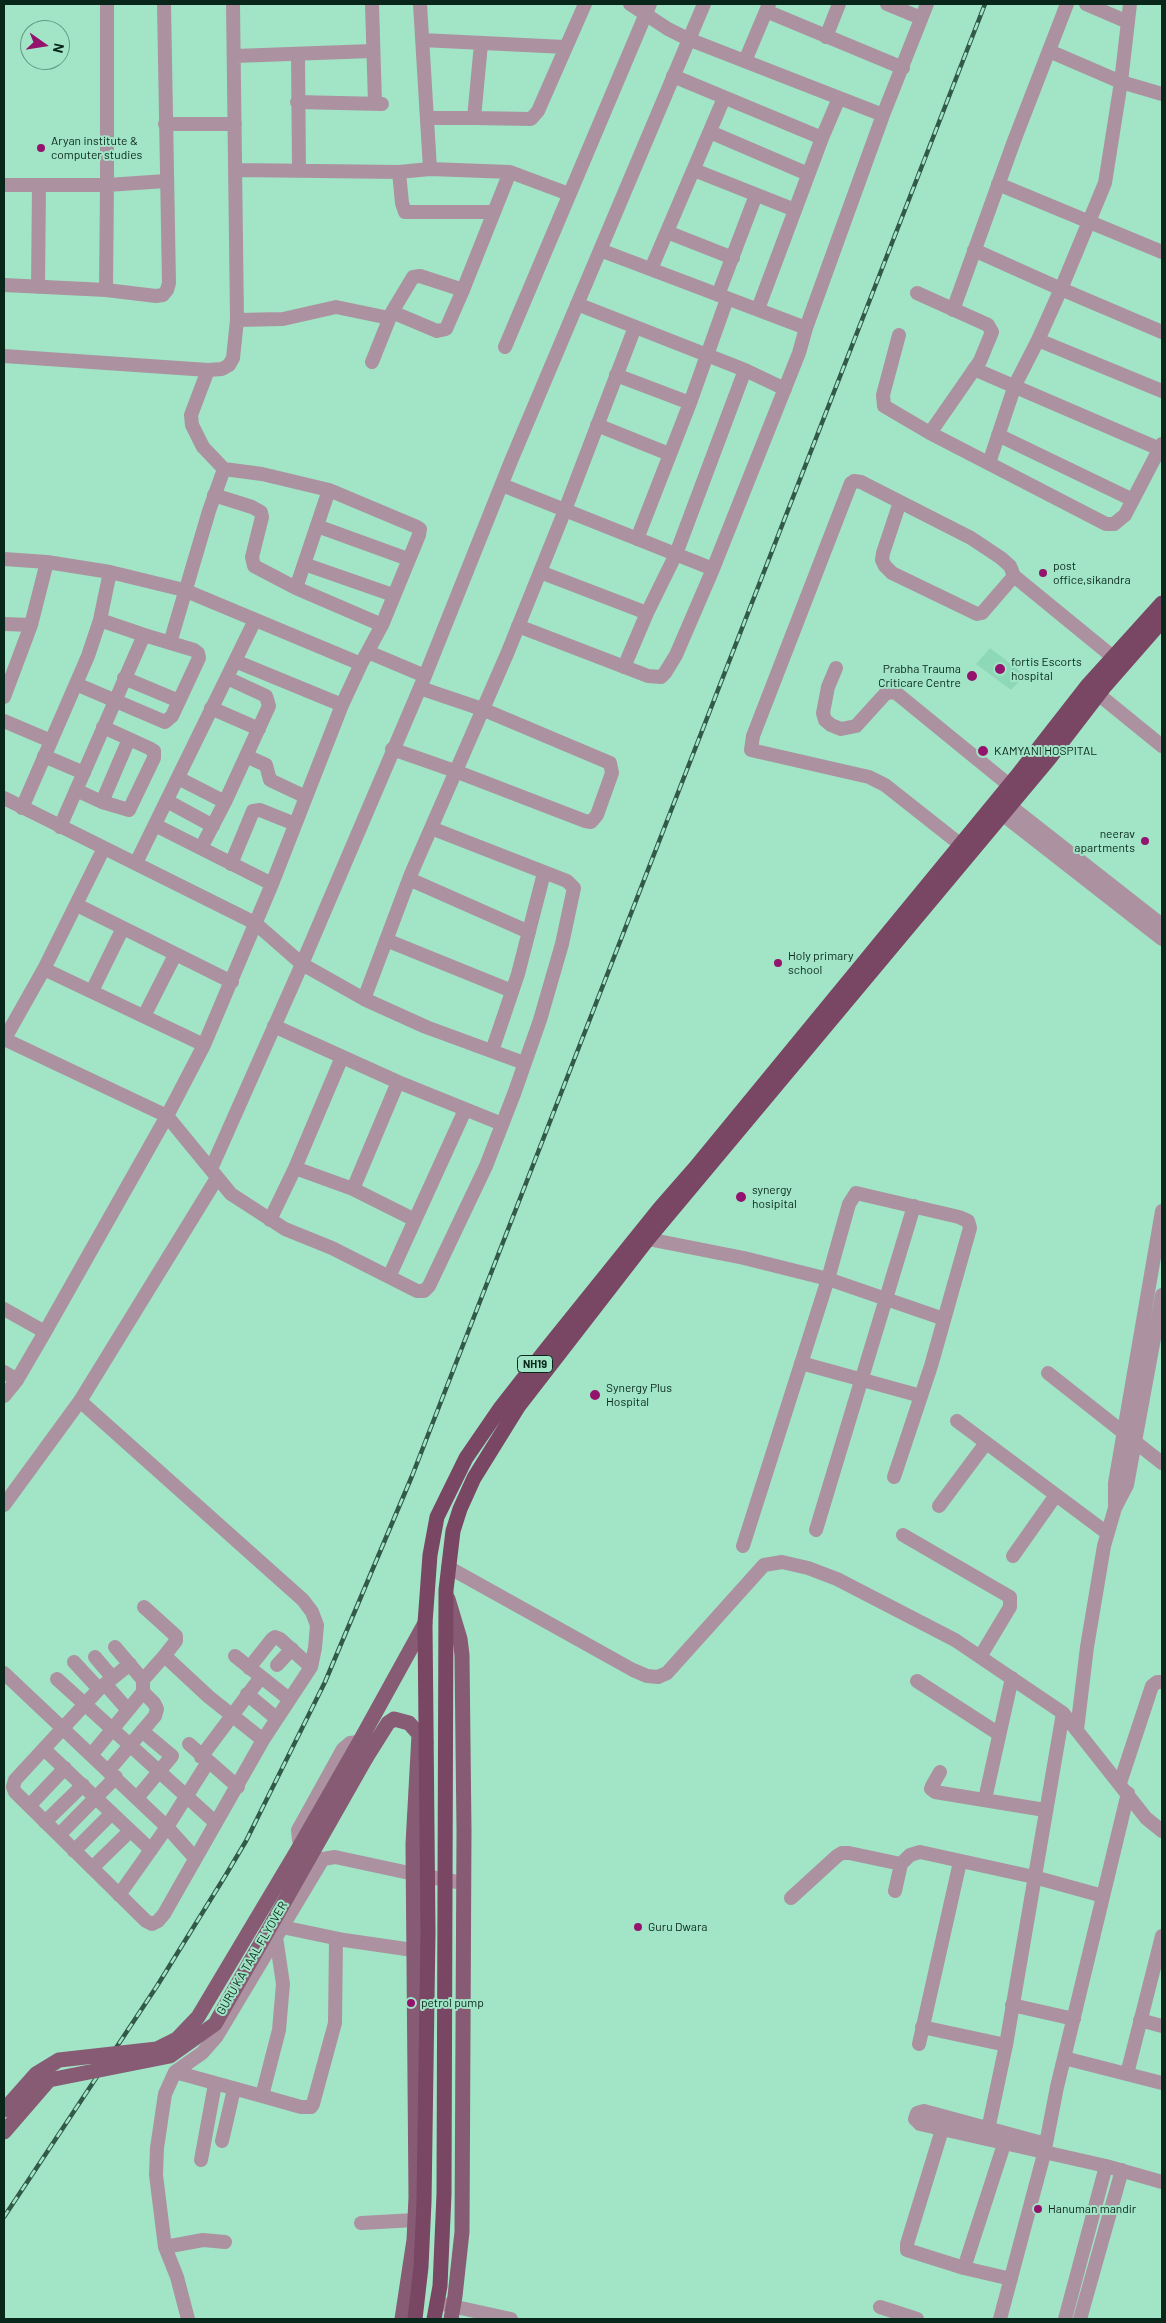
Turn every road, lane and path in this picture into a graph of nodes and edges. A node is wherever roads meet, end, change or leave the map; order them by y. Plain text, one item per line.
1 (108, 4) edge
2 (164, 4) edge
3 (233, 4) edge
4 (372, 4) edge
5 (420, 4) edge
6 (585, 4) edge
7 (630, 4) edge
8 (704, 4) edge
9 (839, 4) edge
10 (887, 4) edge
11 (927, 4) edge
12 (1067, 4) edge
13 (1086, 4) edge
14 (1130, 4) edge
15 (768, 7) edge
16 (648, 9) edge
17 (921, 18) junction
18 (1128, 22) junction
19 (826, 37) junction
20 (688, 39) junction
21 (422, 40) junction
22 (481, 44) junction
23 (565, 47) junction
24 (372, 51) junction
25 (1049, 51) junction
26 (298, 55) junction
27 (235, 56) junction
28 (745, 62) junction
29 (903, 68) junction
30 (673, 76) junction
31 (1121, 82) junction
32 (1162, 94) edge
33 (724, 98) junction
34 (839, 98) junction
35 (298, 102) junction
36 (883, 114) junction
37 (427, 118) junction
38 (474, 118) junction
39 (165, 124) junction
40 (234, 124) junction
41 (710, 132) junction
42 (822, 138) junction
43 (299, 169) junction
44 (430, 169) junction
45 (236, 170) junction
46 (694, 170) junction
47 (399, 172) junction
48 (510, 172) junction
49 (808, 174) junction
50 (166, 181) junction
51 (998, 184) junction
52 (4, 185) edge
53 (39, 185) junction
54 (107, 185) junction
55 (569, 194) junction
56 (756, 195) junction
57 (795, 210) junction
58 (494, 212) junction
59 (1089, 222) junction
60 (667, 232) junction
61 (600, 250) junction
62 (974, 250) junction
63 (1162, 252) edge
64 (732, 258) junction
65 (651, 269) junction
66 (4, 285) edge
67 (38, 287) junction
68 (1061, 289) junction
69 (106, 290) junction
70 (463, 290) junction
71 (917, 293) dead end
72 (723, 297) junction
73 (577, 304) junction
74 (758, 309) junction
75 (953, 310) junction
76 (390, 315) junction
77 (236, 320) junction
78 (635, 327) junction
79 (806, 328) junction
80 (1162, 332) edge
81 (899, 335) dead end
82 (1038, 340) junction
83 (505, 347) dead end
84 (708, 355) junction
85 (4, 356) edge
86 (372, 362) dead end
87 (974, 369) junction
88 (208, 370) junction
89 (745, 370) junction
90 (616, 375) junction
91 (1015, 385) junction
92 (784, 389) junction
93 (1162, 391) edge
94 (690, 403) junction
95 (597, 425) junction
96 (930, 433) junction
97 (998, 435) junction
98 (1162, 448) edge
99 (669, 454) junction
100 (989, 463) junction
101 (224, 469) junction
102 (502, 485) junction
103 (329, 490) junction
104 (214, 495) junction
105 (1133, 500) junction
106 (900, 502) junction
107 (565, 510) junction
108 (317, 526) junction
109 (638, 539) junction
110 (676, 554) junction
111 (4, 559) edge
112 (408, 559) junction
113 (47, 562) junction
114 (304, 564) junction
115 (713, 570) junction
116 (110, 572) junction
117 (540, 572) junction
118 (1014, 576) junction
119 (296, 588) junction
120 (184, 590) junction
121 (393, 596) junction
122 (1162, 603) edge
123 (647, 613) junction
124 (100, 620) junction
125 (255, 620) junction
126 (1162, 621) edge
127 (4, 624) edge
128 (31, 625) junction
129 (382, 626) junction
130 (518, 626) junction
131 (144, 634) junction
132 (170, 642) junction
133 (1113, 657) junction
134 (364, 658) junction
135 (235, 661) junction
136 (624, 667) junction
137 (836, 668) dead end
138 (124, 678) junction
139 (227, 678) junction
140 (422, 682) junction
141 (76, 684) junction
142 (1098, 694) junction
143 (4, 697) edge
144 (114, 700) junction
145 (179, 701) junction
146 (342, 705) junction
147 (211, 708) junction
148 (482, 709) junction
149 (4, 721) edge
150 (103, 727) junction
151 (259, 729) junction
152 (129, 739) junction
153 (51, 741) junction
154 (1162, 746) edge
155 (392, 749) junction
156 (44, 756) junction
157 (246, 756) junction
158 (455, 771) junction
159 (84, 773) junction
160 (178, 778) junction
161 (1009, 785) junction
162 (76, 790) junction
163 (306, 797) junction
164 (4, 798) edge
165 (102, 802) junction
166 (167, 802) junction
167 (225, 802) junction
168 (22, 808) junction
169 (1005, 810) junction
170 (155, 824) junction
171 (295, 824) junction
172 (213, 826) junction
173 (60, 827) junction
174 (431, 828) junction
175 (961, 845) junction
176 (104, 848) junction
177 (200, 848) junction
178 (136, 863) junction
179 (231, 864) junction
180 (544, 873) junction
181 (409, 879) junction
182 (272, 884) junction
183 (77, 905) junction
184 (255, 924) junction
185 (1162, 926) edge
186 (123, 928) junction
187 (529, 932) junction
188 (1162, 939) edge
189 (386, 940) junction
190 (175, 954) junction
191 (302, 964) junction
192 (44, 970) junction
193 (232, 982) junction
194 (92, 991) junction
195 (512, 991) junction
196 (364, 1000) junction
197 (144, 1016) junction
198 (274, 1026) junction
199 (4, 1040) edge
200 (204, 1045) junction
201 (492, 1051) junction
202 (342, 1057) junction
203 (524, 1063) junction
204 (398, 1082) junction
205 (465, 1110) junction
206 (168, 1116) junction
207 (502, 1124) junction
208 (295, 1168) junction
209 (214, 1174) junction
210 (353, 1189) junction
211 (914, 1206) junction
212 (1162, 1211) edge
213 (270, 1220) junction
214 (415, 1220) junction
215 (648, 1239) junction
216 (389, 1277) junction
217 (828, 1279) junction
218 (1162, 1295) edge
219 (886, 1300) junction
220 (4, 1309) edge
221 (944, 1320) junction
222 (1142, 1328) junction
223 (45, 1332) junction
224 (1158, 1338) edge
225 (801, 1363) junction
226 (4, 1372) edge
227 (1048, 1373) dead end
228 (16, 1380) junction
229 (863, 1380) junction
230 (4, 1396) edge
231 (921, 1396) junction
232 (80, 1401) junction
233 (957, 1421) dead end
234 (1124, 1433) junction
235 (986, 1443) junction
236 (1136, 1443) junction
237 (1162, 1463) edge
238 (894, 1476) dead end
239 (1056, 1495) junction
240 (4, 1505) edge
241 (939, 1506) dead end
242 (1115, 1508) junction
243 (816, 1530) dead end
244 (1107, 1533) junction
245 (903, 1535) dead end
246 (743, 1546) dead end
247 (1013, 1556) dead end
248 (448, 1567) junction
249 (446, 1590) junction
250 (144, 1607) dead end
251 (425, 1624) junction
252 (115, 1647) dead end
253 (292, 1649) junction
254 (165, 1655) junction
255 (235, 1656) dead end
256 (95, 1657) dead end
257 (980, 1657) junction
258 (74, 1662) dead end
259 (130, 1664) junction
260 (277, 1664) dead end
261 (311, 1667) junction
262 (249, 1668) junction
263 (4, 1673) edge
264 (261, 1677) junction
265 (1012, 1678) junction
266 (57, 1679) dead end
267 (917, 1681) dead end
268 (1162, 1682) edge
269 (105, 1683) junction
270 (143, 1686) junction
271 (247, 1694) junction
272 (289, 1699) junction
273 (85, 1705) junction
274 (128, 1710) junction
275 (1063, 1713) junction
276 (231, 1715) junction
277 (276, 1718) junction
278 (112, 1729) junction
279 (62, 1730) junction
280 (1077, 1730) junction
281 (142, 1731) junction
282 (999, 1734) junction
283 (423, 1739) junction
284 (262, 1740) junction
285 (189, 1744) dead end
286 (130, 1745) junction
287 (357, 1745) junction
288 (44, 1750) junction
289 (92, 1754) junction
290 (205, 1759) junction
291 (65, 1768) junction
292 (159, 1772) junction
293 (940, 1772) dead end
294 (112, 1774) junction
295 (83, 1785) junction
296 (238, 1787) junction
297 (1124, 1788) junction
298 (186, 1796) junction
299 (96, 1798) junction
300 (137, 1798) junction
301 (985, 1799) junction
302 (29, 1806) junction
303 (1045, 1810) junction
304 (112, 1813) junction
305 (45, 1822) junction
306 (216, 1823) junction
307 (167, 1827) junction
308 (130, 1831) junction
309 (1162, 1831) edge
310 (59, 1835) junction
311 (74, 1850) junction
312 (152, 1850) junction
313 (195, 1858) junction
314 (323, 1859) junction
315 (960, 1862) junction
316 (901, 1864) junction
317 (92, 1868) junction
318 (420, 1876) junction
319 (1034, 1877) junction
320 (444, 1879) junction
321 (463, 1882) junction
322 (895, 1891) dead end
323 (119, 1895) junction
324 (1103, 1896) junction
325 (791, 1898) dead end
326 (279, 1932) junction
327 (1162, 1936) edge
328 (336, 1939) junction
329 (413, 1950) junction
330 (1012, 2006) junction
331 (1074, 2019) junction
332 (1140, 2020) junction
333 (1162, 2026) edge
334 (922, 2027) junction
335 (919, 2044) dead end
336 (1006, 2044) junction
337 (1064, 2058) junction
338 (175, 2072) junction
339 (1126, 2074) junction
340 (1162, 2083) edge
341 (215, 2084) junction
342 (234, 2089) junction
343 (262, 2096) junction
344 (4, 2110) edge
345 (4, 2132) edge
346 (988, 2133) junction
347 (1006, 2138) junction
348 (222, 2141) dead end
349 (1045, 2149) junction
350 (201, 2160) dead end
351 (1106, 2166) junction
352 (1122, 2170) junction
353 (1162, 2182) edge
354 (415, 2220) junction
355 (361, 2223) dead end
356 (224, 2242) dead end
357 (165, 2247) junction
358 (964, 2268) junction
359 (1011, 2279) junction
360 (438, 2303) junction
361 (880, 2307) dead end
362 (452, 2313) edge
363 (188, 2319) edge
364 (402, 2319) edge
365 (415, 2319) edge
366 (434, 2319) edge
367 (511, 2319) edge
368 (916, 2319) edge
369 (1000, 2319) edge
370 (1065, 2319) edge
371 (1080, 2319) edge

1 - 54 street
2 - 39 street
3 - 27 street
4 - 24 street
5 - 21 street
6 - 23 street
7 - 16 street
8 - 20 street
9 - 19 street
10 - 17 street
11 - 17 street
12 - 25 street
13 - 18 street
14 - 18 street
15 - 19 street
15 - 28 street
16 - 20 street
16 - 55 street
17 - 29 street
18 - 31 street
19 - 29 street
20 - 28 street
20 - 30 street
21 - 22 street
21 - 37 street
22 - 23 street
22 - 38 street
23 - 38 street
24 - 26 street
24 - 35 street
25 - 31 street
25 - 51 street
26 - 27 street
26 - 35 street
27 - 40 street
28 - 34 street
29 - 36 street
30 - 33 street
30 - 61 street
31 - 32 street
31 - 59 street
33 - 41 street
33 - 42 street
34 - 36 street
34 - 42 street
35 - 43 street
36 - 79 street
37 - 38 street
37 - 44 street
39 - 40 street
39 - 50 street
40 - 45 street
41 - 46 street
41 - 49 street
42 - 49 street
43 - 45 street
43 - 47 street
44 - 47 street
44 - 48 street
45 - 77 street
46 - 56 street
46 - 60 street
47 - 58 street
48 - 55 street
48 - 58 street
49 - 57 street
50 - 54 street
50 - 69 street
51 - 59 street
51 - 62 street
52 - 53 street
53 - 54 street
53 - 67 street
54 - 69 street
55 - 83 street
56 - 57 street
56 - 64 street
57 - 74 street
58 - 70 street
59 - 63 street
59 - 68 street
60 - 64 street
60 - 65 street
61 - 65 street
61 - 73 street
62 - 68 street
62 - 75 street
64 - 72 street
65 - 72 street
66 - 67 street
67 - 69 street
68 - 80 street
68 - 82 street
70 - 76 street
70 - 76 street
71 - 75 street
72 - 74 street
72 - 84 street
73 - 78 street
73 - 102 street
74 - 79 street
75 - 87 street
76 - 77 street
76 - 86 street
77 - 88 street
78 - 84 street
78 - 90 street
79 - 92 street
81 - 96 street
82 - 91 street
82 - 93 street
84 - 89 street
84 - 94 street
85 - 88 street
87 - 91 street
87 - 96 street
88 - 101 street
89 - 92 street
89 - 110 street
90 - 94 street
90 - 95 street
91 - 97 street
91 - 98 street
92 - 115 street
94 - 99 street
95 - 99 street
95 - 107 street
96 - 100 street
97 - 100 street
97 - 105 street
98 - 105 street
99 - 109 street
100 - 105 street
101 - 103 street
101 - 104 street
102 - 107 street
102 - 140 street
103 - 108 street
103 - 112 street
104 - 119 street
104 - 120 street
106 - 118 street
106 - 118 street
106 - 175 street
107 - 109 street
107 - 117 street
108 - 112 street
108 - 114 street
109 - 110 street
110 - 115 street
110 - 123 street
111 - 113 street
112 - 121 street
113 - 116 street
113 - 128 street
114 - 119 street
114 - 121 street
115 - 136 street
116 - 120 street
116 - 124 street
117 - 123 street
117 - 130 street
118 - 133 street
119 - 129 street
120 - 125 street
120 - 132 street
121 - 129 street
122 - 133 highway, NH19
123 - 136 street
124 - 131 street
124 - 141 street
125 - 134 street
125 - 135 street
126 - 142 highway, NH19
127 - 128 street
128 - 143 street
129 - 134 street
130 - 136 street
130 - 148 street
131 - 132 street
131 - 138 street
132 - 145 street
133 - 161 highway, NH19
134 - 140 street
134 - 146 street
135 - 139 street
135 - 146 street
137 - 161 street
138 - 144 street
138 - 145 street
139 - 147 street
139 - 151 street
140 - 148 street
140 - 155 street
141 - 144 street
141 - 153 street
142 - 154 street
142 - 169 highway, NH19
144 - 145 street
144 - 150 street
146 - 163 street
147 - 151 street
147 - 160 street
148 - 158 street
148 - 158 street
149 - 153 street
150 - 152 street
150 - 159 street
151 - 157 street
152 - 165 street
152 - 165 street
153 - 156 street
155 - 158 street
155 - 191 street
156 - 159 street
156 - 168 street
157 - 163 street
157 - 167 street
158 - 174 street
159 - 162 street
160 - 166 street
160 - 167 street
161 - 175 highway, NH19
162 - 165 street
162 - 173 street
163 - 171 street
164 - 168 street
166 - 170 street
166 - 172 street
167 - 172 street
168 - 173 street
169 - 185 street
169 - 188 street
169 - 215 highway, NH19
170 - 177 street
170 - 178 street
171 - 179 street
171 - 182 street
172 - 177 street
173 - 176 street
174 - 180 street
174 - 181 street
175 - 251 highway, NH19
176 - 178 street
176 - 183 street
177 - 179 street
178 - 184 street
179 - 182 street
180 - 187 street
180 - 203 street
181 - 187 street
181 - 189 street
182 - 184 street
183 - 186 street
183 - 192 street
184 - 191 street
184 - 193 street
186 - 190 street
186 - 194 street
187 - 195 street
189 - 195 street
189 - 196 street
190 - 193 street
190 - 197 street
191 - 196 street
191 - 198 street
192 - 194 street
192 - 199 street
193 - 200 street
194 - 197 street
195 - 201 street
196 - 201 street
197 - 200 street
198 - 202 street
198 - 209 street
199 - 206 street
200 - 206 street
201 - 203 street
202 - 204 street
202 - 208 street
203 - 207 street
204 - 205 street
204 - 210 street
205 - 207 street
205 - 214 street
206 - 209 street
206 - 223 street
207 - 216 street
208 - 210 street
208 - 213 street
209 - 213 street
209 - 232 street
210 - 214 street
211 - 217 street
211 - 219 street
211 - 221 street
212 - 222 street
213 - 216 street
214 - 216 street
215 - 217 street
215 - 248 highway, NH19
217 - 219 street
217 - 225 street
218 - 224 street
219 - 221 street
219 - 229 street
220 - 223 street
221 - 231 street
222 - 224 street
222 - 234 street
223 - 228 street
224 - 236 street
225 - 229 street
225 - 246 street
226 - 228 street
227 - 234 street
228 - 230 street
229 - 231 street
229 - 243 street
231 - 238 street
232 - 240 street
232 - 261 street
233 - 235 street
234 - 236 street
234 - 242 street
235 - 239 street
235 - 241 street
236 - 237 street
236 - 242 street
239 - 244 street
239 - 247 street
242 - 244 street
244 - 280 street
245 - 257 street
248 - 249 highway, NH19
248 - 257 street
249 - 320 highway, NH19
249 - 321 main road
250 - 254 street
251 - 283 highway, NH19
251 - 287 main road, GURU KA TAAL FLYOVER
252 - 259 street
253 - 260 street
253 - 261 street
253 - 262 street
254 - 270 street
254 - 276 street
255 - 262 street
256 - 269 street
257 - 265 street
258 - 269 street
259 - 269 street
259 - 270 street
261 - 272 street
262 - 264 street
263 - 279 street
264 - 271 street
264 - 272 street
265 - 275 street
265 - 282 street
266 - 273 street
267 - 282 street
268 - 297 street
269 - 273 street
269 - 274 street
270 - 274 street
270 - 281 street
271 - 276 street
271 - 277 street
272 - 277 street
273 - 278 street
273 - 279 street
274 - 278 street
275 - 280 street
275 - 303 street
276 - 284 street
276 - 290 street
277 - 284 street
278 - 286 street
278 - 289 street
279 - 288 street
279 - 289 street
280 - 297 street
281 - 286 street
281 - 292 street
282 - 301 street
283 - 318 highway, NH19
283 - 345 main road, GURU KA TAAL FLYOVER, bridge
284 - 296 street
285 - 290 street
286 - 292 street
286 - 294 street
287 - 314 street
287 - 344 main road, GURU KA TAAL FLYOVER, bridge
288 - 291 street
288 - 302 street
289 - 294 street
290 - 296 street
290 - 298 street
291 - 295 street
291 - 302 street
292 - 298 street
292 - 300 street
293 - 301 street
294 - 299 street
294 - 300 street
295 - 299 street
295 - 305 street
296 - 306 street
297 - 309 street
297 - 324 street
298 - 306 street
298 - 307 street
299 - 304 street
299 - 310 street
300 - 307 street
301 - 303 street
302 - 305 street
303 - 319 street
304 - 308 street
304 - 311 street
305 - 310 street
306 - 313 street
307 - 312 street
307 - 313 street
308 - 312 street
308 - 317 street
310 - 311 street
311 - 317 street
312 - 323 street
313 - 323 street
314 - 318 street
314 - 326 street
315 - 316 street
315 - 319 street
315 - 334 street
316 - 322 street
316 - 325 street
317 - 323 street
318 - 320 street
318 - 329 main road
318 - 365 highway, NH19
319 - 324 street
319 - 330 street
320 - 321 street
320 - 360 highway, NH19
321 - 362 main road
324 - 331 street
326 - 328 street
326 - 338 street
326 - 343 street
327 - 332 street
328 - 329 street
328 - 343 street
329 - 354 main road
330 - 331 street
330 - 336 street
331 - 337 street
332 - 333 street
332 - 339 street
334 - 335 street
334 - 336 street
336 - 346 street
337 - 339 street
337 - 349 street
338 - 341 street
338 - 357 street
339 - 340 street
341 - 342 street
341 - 350 street
342 - 343 street
342 - 348 street
346 - 347 street
346 - 358 street
347 - 349 street
347 - 358 street
349 - 351 street
349 - 359 street
351 - 352 street
351 - 370 street
352 - 353 street
352 - 371 street
354 - 355 street
354 - 364 main road
356 - 357 street
357 - 363 street
358 - 359 street
359 - 369 street
360 - 362 street
360 - 366 highway, NH19
361 - 368 street
362 - 367 street

